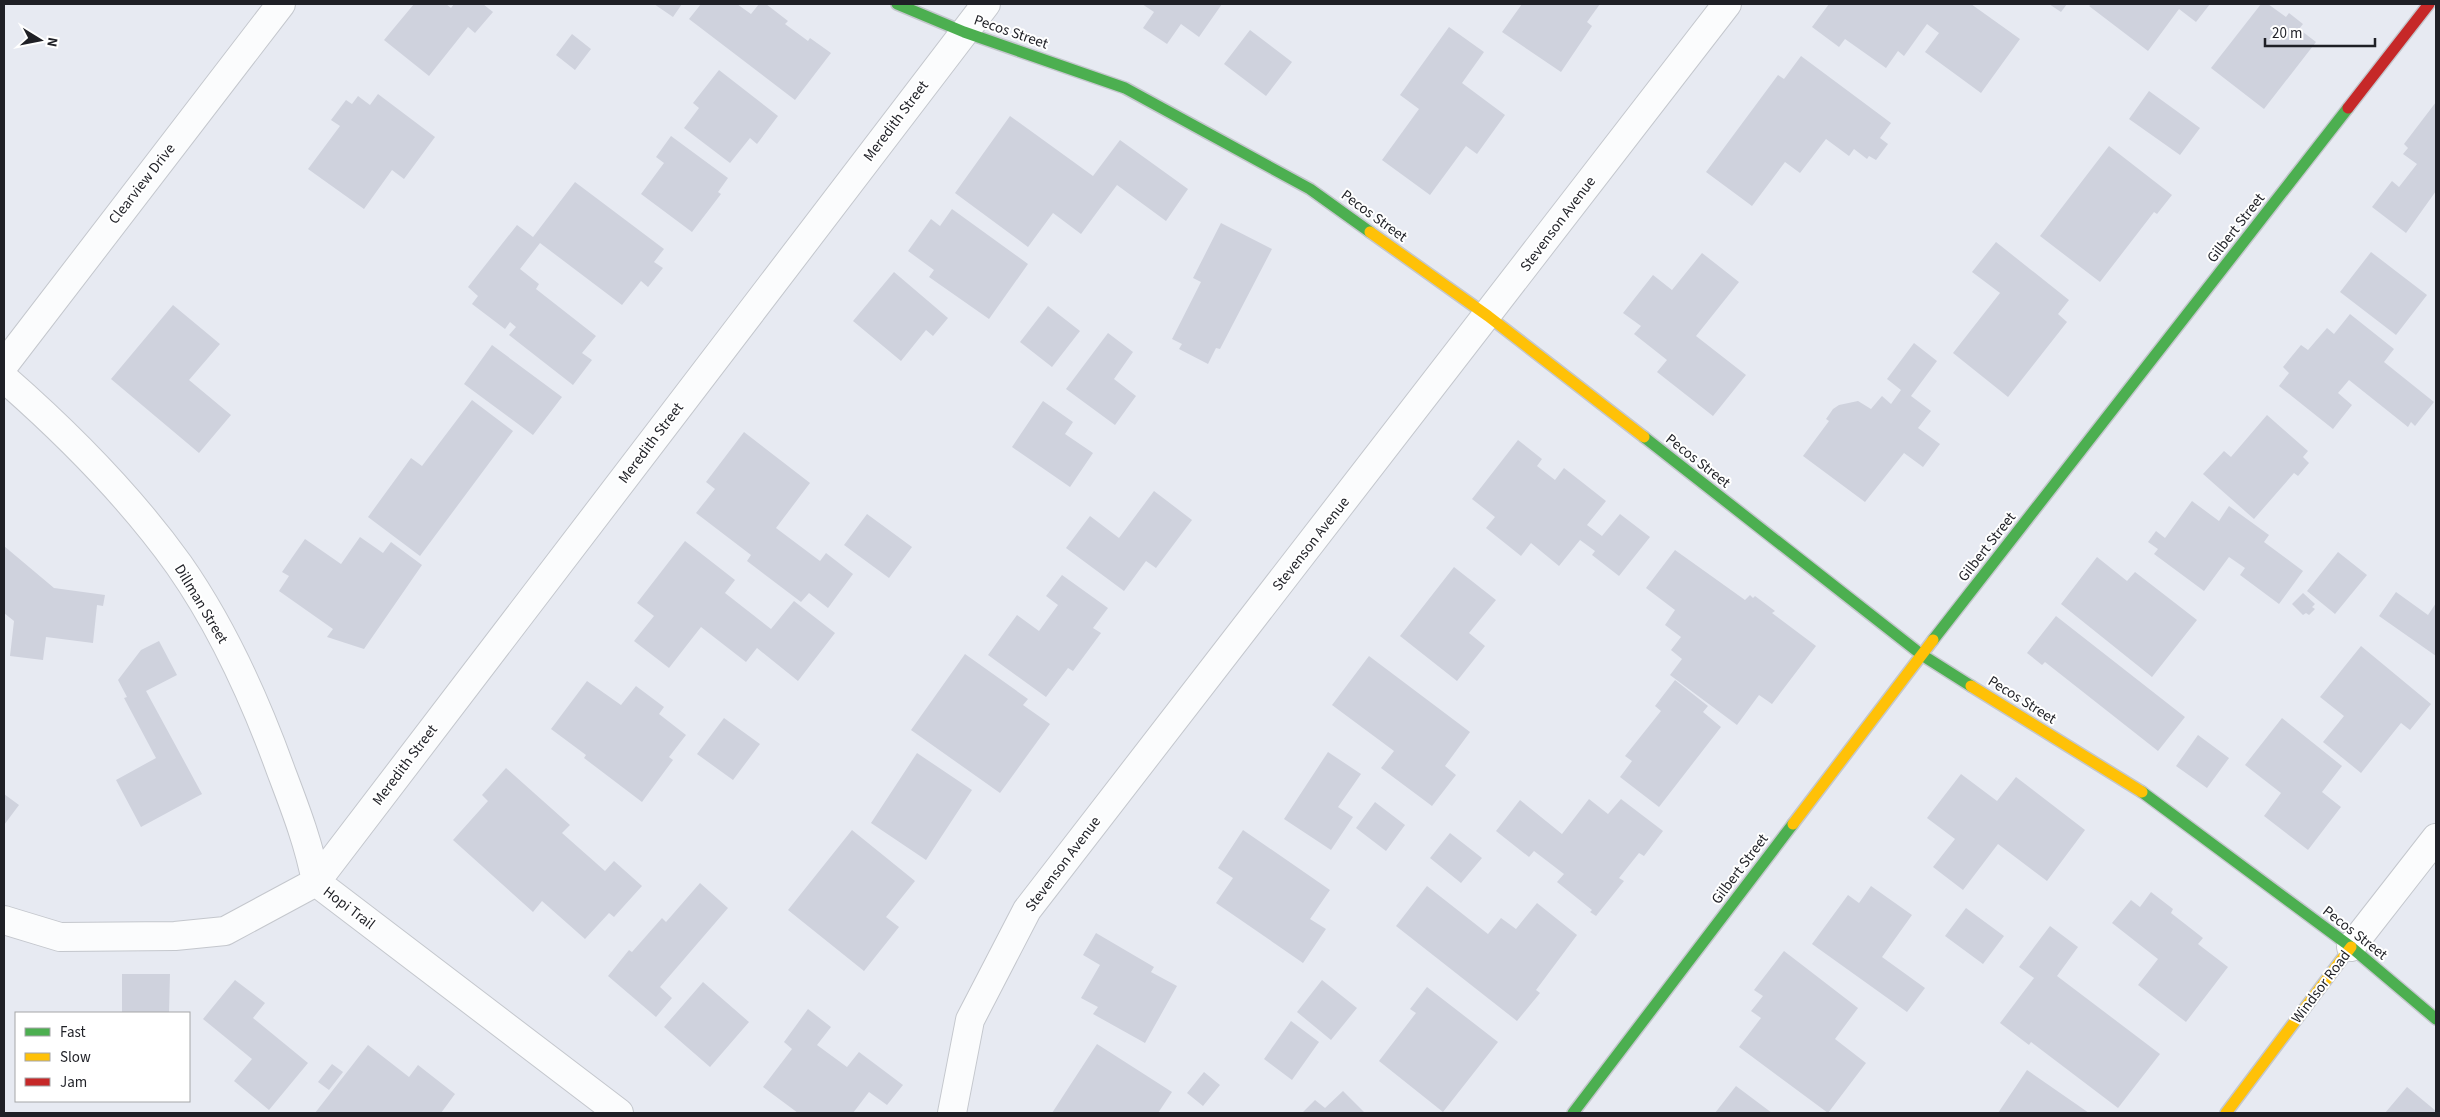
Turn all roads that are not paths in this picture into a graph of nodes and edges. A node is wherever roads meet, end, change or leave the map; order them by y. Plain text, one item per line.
1 (281, 4) edge
2 (897, 4) edge
3 (986, 4) edge
4 (1727, 4) edge
5 (2430, 4) edge
6 (964, 32) junction
7 (1488, 316) junction
8 (4, 365) edge
9 (4, 378) edge
10 (1922, 655) junction
11 (2436, 838) edge
12 (316, 882) junction
13 (4, 920) edge
14 (2351, 947) junction
15 (2436, 1019) edge
16 (619, 1113) edge
17 (952, 1113) edge
18 (1573, 1113) edge
19 (2226, 1113) edge

1 - 8 street, Clearview Drive
2 - 6 street, Pecos Street
3 - 6 street, Meredith Street
4 - 7 street, Stevenson Avenue
5 - 10 street, Gilbert Street
6 - 7 street, Pecos Street
6 - 12 street, Meredith Street
7 - 10 street, Pecos Street
7 - 17 street, Stevenson Avenue
9 - 12 street, Dillman Street
10 - 14 street, Pecos Street
10 - 18 street, Gilbert Street
11 - 14 street, Windsor Road
12 - 13 street, Hopi Trail
12 - 16 street, Hopi Trail
14 - 15 street, Pecos Street
14 - 19 street, Windsor Road

